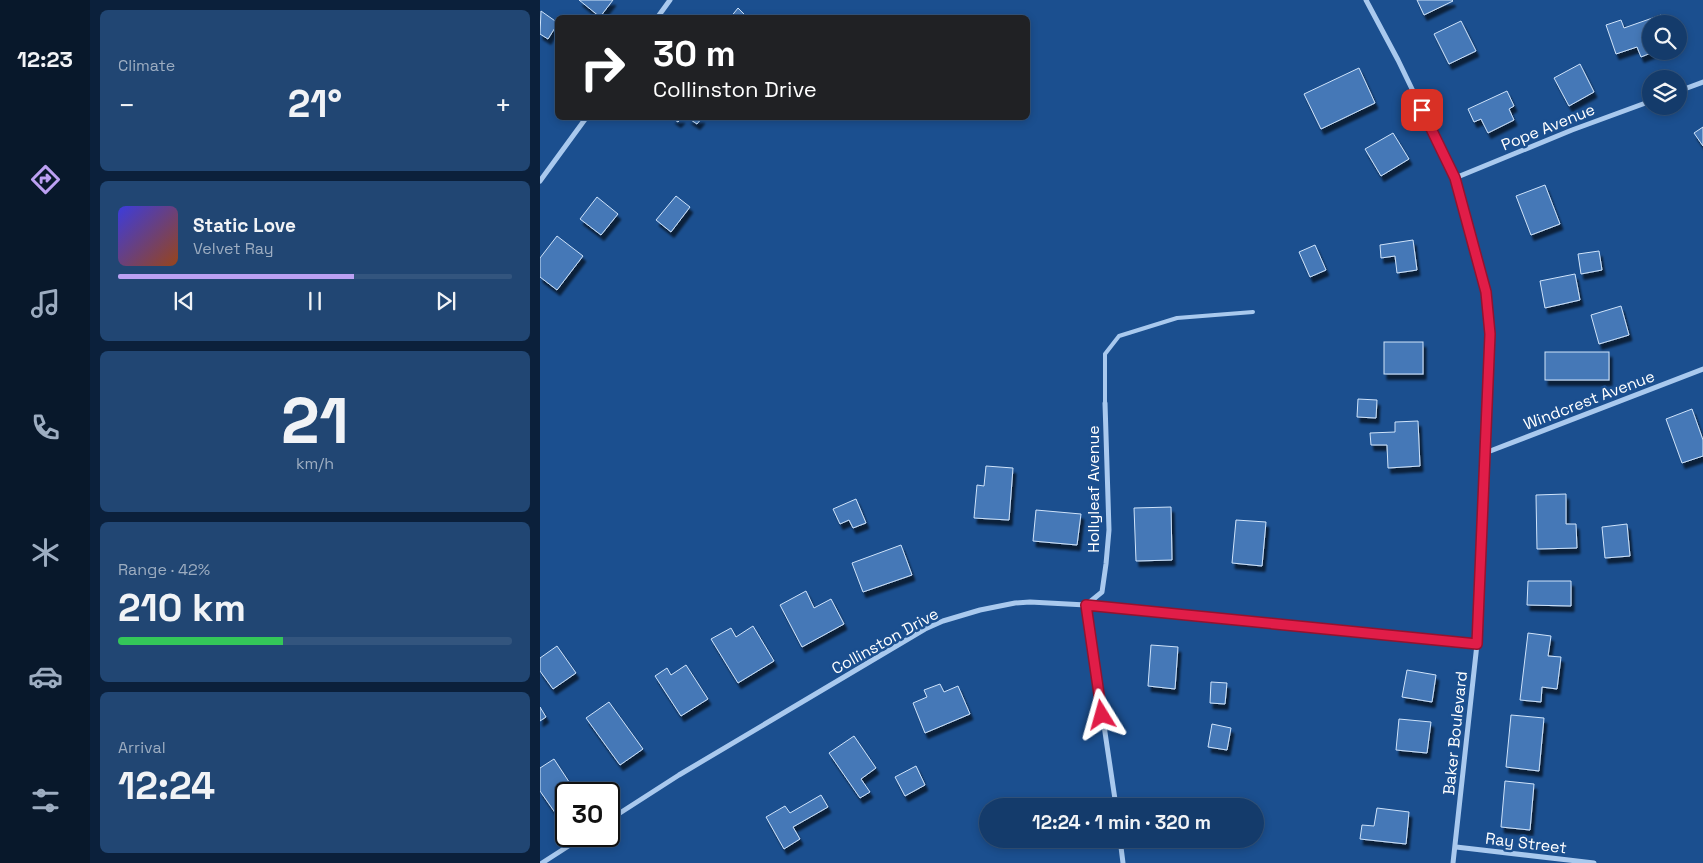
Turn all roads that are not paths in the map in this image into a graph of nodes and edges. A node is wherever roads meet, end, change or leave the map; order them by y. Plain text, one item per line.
1 (670, 0) edge
2 (1366, 0) edge
3 (659, 15) edge
4 (1703, 82) edge
5 (1687, 88) edge
6 (1642, 104) edge
7 (585, 120) edge
8 (1455, 178) junction
9 (540, 181) edge
10 (1253, 312) dead end
11 (1703, 369) edge
12 (1105, 403) joint
13 (1485, 454) junction
14 (1086, 605) junction
15 (1477, 644) junction
16 (1115, 798) edge
17 (620, 813) edge
18 (567, 847) edge
19 (1456, 847) junction
20 (1121, 848) edge
21 (542, 863) edge
22 (1123, 863) edge
23 (1454, 863) edge
24 (1594, 863) edge

1 - 3 street
2 - 8 street, Baker Boulevard
4 - 5 street
6 - 8 street, Pope Avenue
7 - 9 street
8 - 13 street, Baker Boulevard
10 - 12 lane
11 - 13 street, Windcrest Avenue
12 - 14 street, Hollyleaf Avenue
13 - 15 street, Baker Boulevard
14 - 15 street, Collinston Drive
14 - 16 street
14 - 17 street, Collinston Drive
15 - 19 street, Baker Boulevard
18 - 21 street
19 - 23 street, Baker Boulevard
19 - 24 street, Ray Street
20 - 22 street

